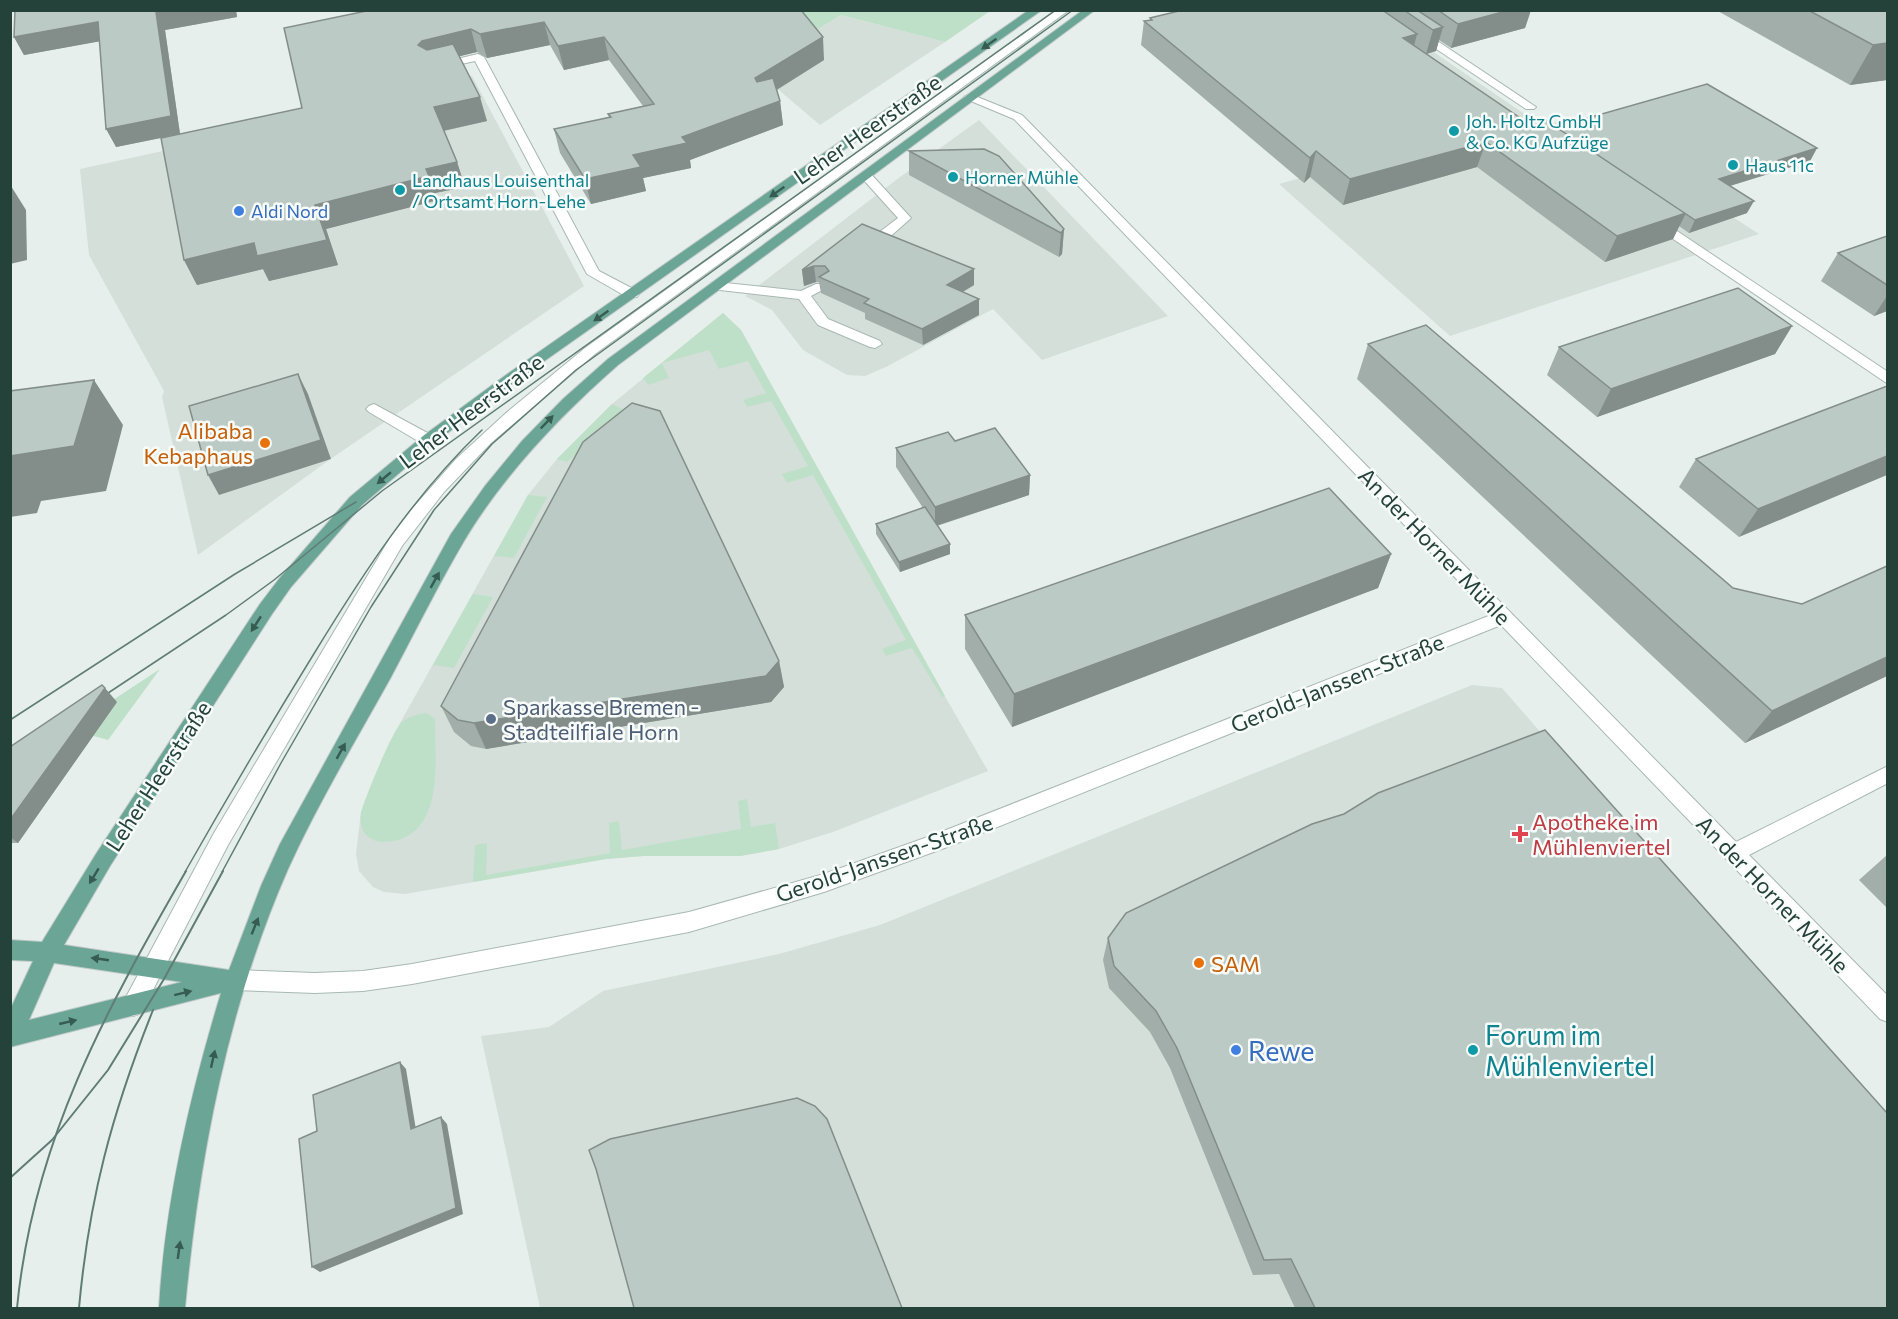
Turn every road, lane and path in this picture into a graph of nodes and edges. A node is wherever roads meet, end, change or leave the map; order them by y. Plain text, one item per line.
1 (1037, 10) edge
2 (1064, 10) edge
3 (1089, 10) edge
4 (1383, 10) edge
5 (434, 68) edge
6 (970, 97) junction
7 (1530, 106) dead end
8 (866, 176) junction
9 (1643, 212) edge
10 (878, 240) edge
11 (717, 286) junction
12 (821, 286) edge
13 (632, 294) junction
14 (803, 295) junction
15 (875, 344) dead end
16 (1887, 380) edge
17 (374, 409) dead end
18 (428, 440) junction
19 (1504, 617) junction
20 (1887, 774) edge
21 (1733, 853) junction
22 (10, 950) edge
23 (48, 952) junction
24 (151, 968) junction
25 (234, 980) junction
26 (133, 1006) junction
27 (1887, 1012) edge
28 (11, 1035) edge
29 (172, 1308) edge

1 -> 13 main road, Leher Heerstraße
2 - 24 street
3 - 6 main road, Leher Heerstraße
4 - 7 street
5 - 13 street
6 - 8 main road, Leher Heerstraße
6 - 19 street, An der Horner Mühle
8 - 10 street
8 - 11 main road, Leher Heerstraße
9 - 16 street
11 - 14 street
25 -> 11 main road, Leher Heerstraße
12 - 14 street
13 -> 18 main road, Leher Heerstraße
14 - 15 street
17 - 18 street
18 -> 23 main road, Leher Heerstraße
19 - 21 street, An der Horner Mühle
19 - 25 street, Gerold-Janssen-Straße
20 - 21 street
21 - 27 street, An der Horner Mühle
22 - 23 main road
24 -> 23 main road
23 - 28 main road, Leher Heerstraße
24 - 25 main road
24 - 26 street
26 -> 25 main road
29 -> 25 main road, Leher Heerstraße
28 -> 26 main road

